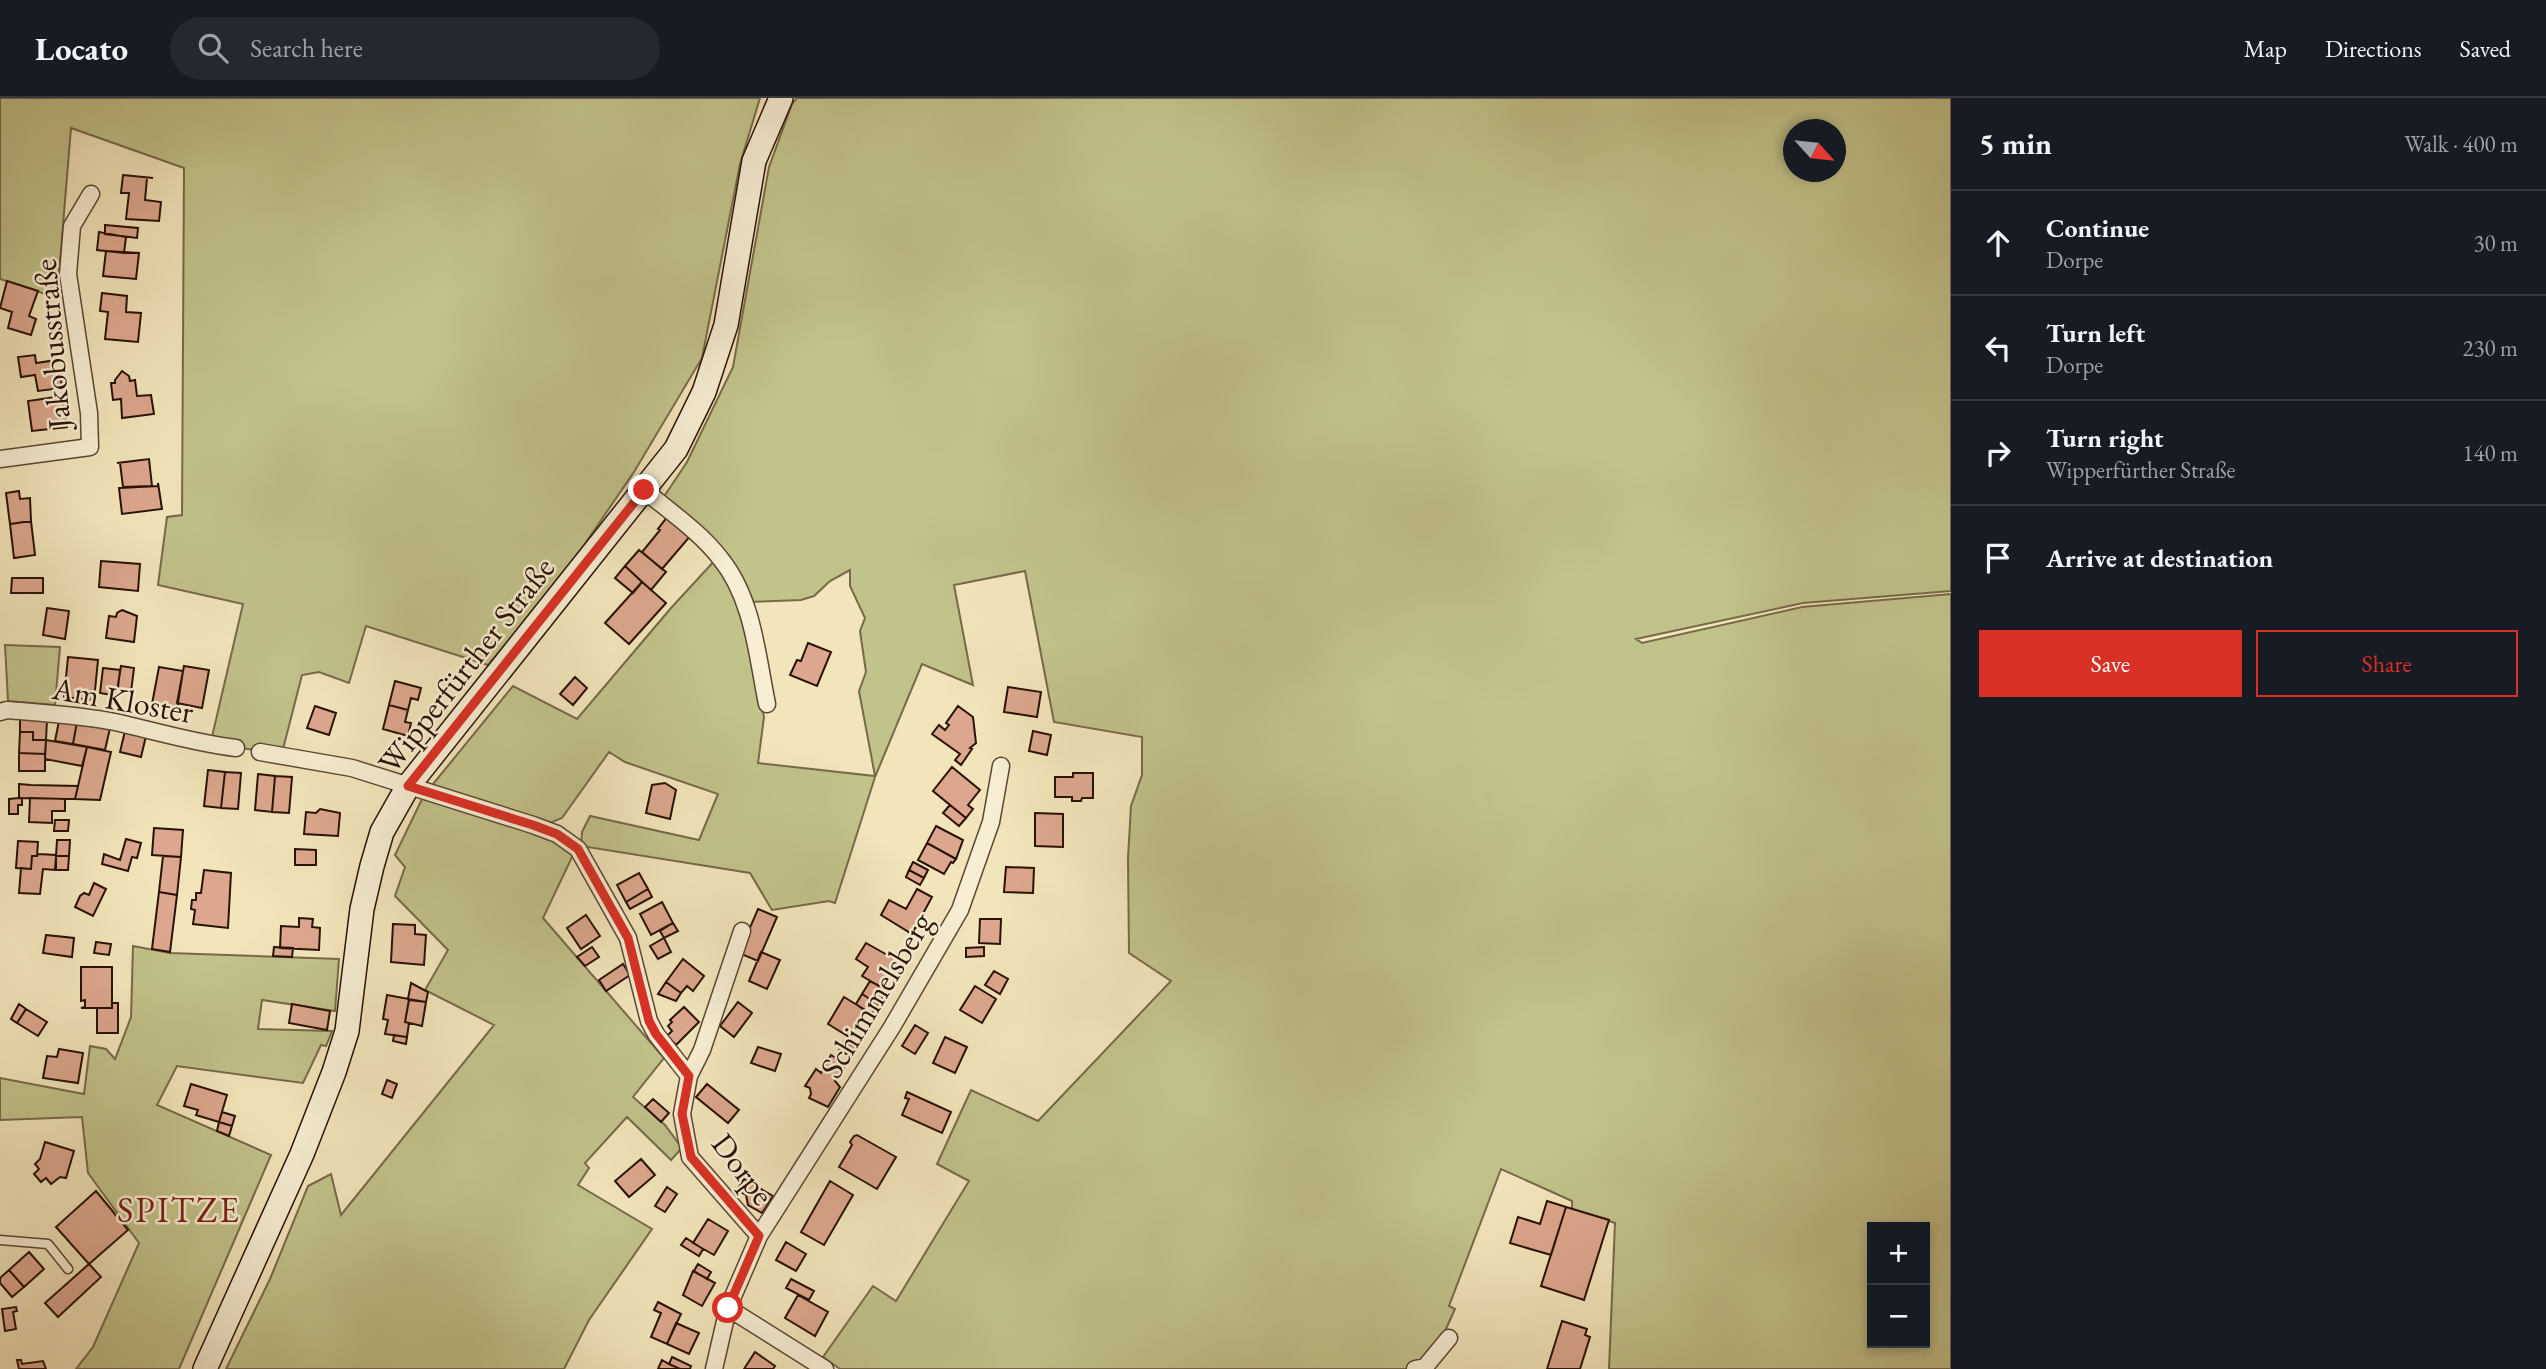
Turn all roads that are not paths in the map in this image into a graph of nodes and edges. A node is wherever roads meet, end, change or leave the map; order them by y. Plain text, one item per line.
1 (781, 98) edge
2 (91, 194) dead end
3 (0, 459) edge
4 (644, 490) junction
5 (767, 704) dead end
6 (0, 712) edge
7 (236, 748) dead end
8 (260, 752) dead end
9 (1001, 766) dead end
10 (408, 786) junction
11 (742, 931) dead end
12 (689, 1076) junction
13 (759, 1236) junction
14 (0, 1240) edge
15 (68, 1269) dead end
16 (728, 1308) junction
17 (1449, 1338) dead end
18 (205, 1369) edge
19 (715, 1369) edge
20 (825, 1369) edge
21 (1416, 1369) edge

1 - 4 main road, Wipperfürther Straße
2 - 3 street, Jakobusstraße
4 - 5 street
4 - 10 main road, Wipperfürther Straße
6 - 7 street, Am Kloster
8 - 10 street
9 - 13 street, Schimmelsberg
10 - 12 street
10 - 18 main road, Wipperfürther Straße
11 - 12 street, Dorpe
12 - 13 street, Dorpe
13 - 16 street, Dorpe
14 - 15 lane
16 - 19 street, Dorpe
16 - 20 street
17 - 21 street

